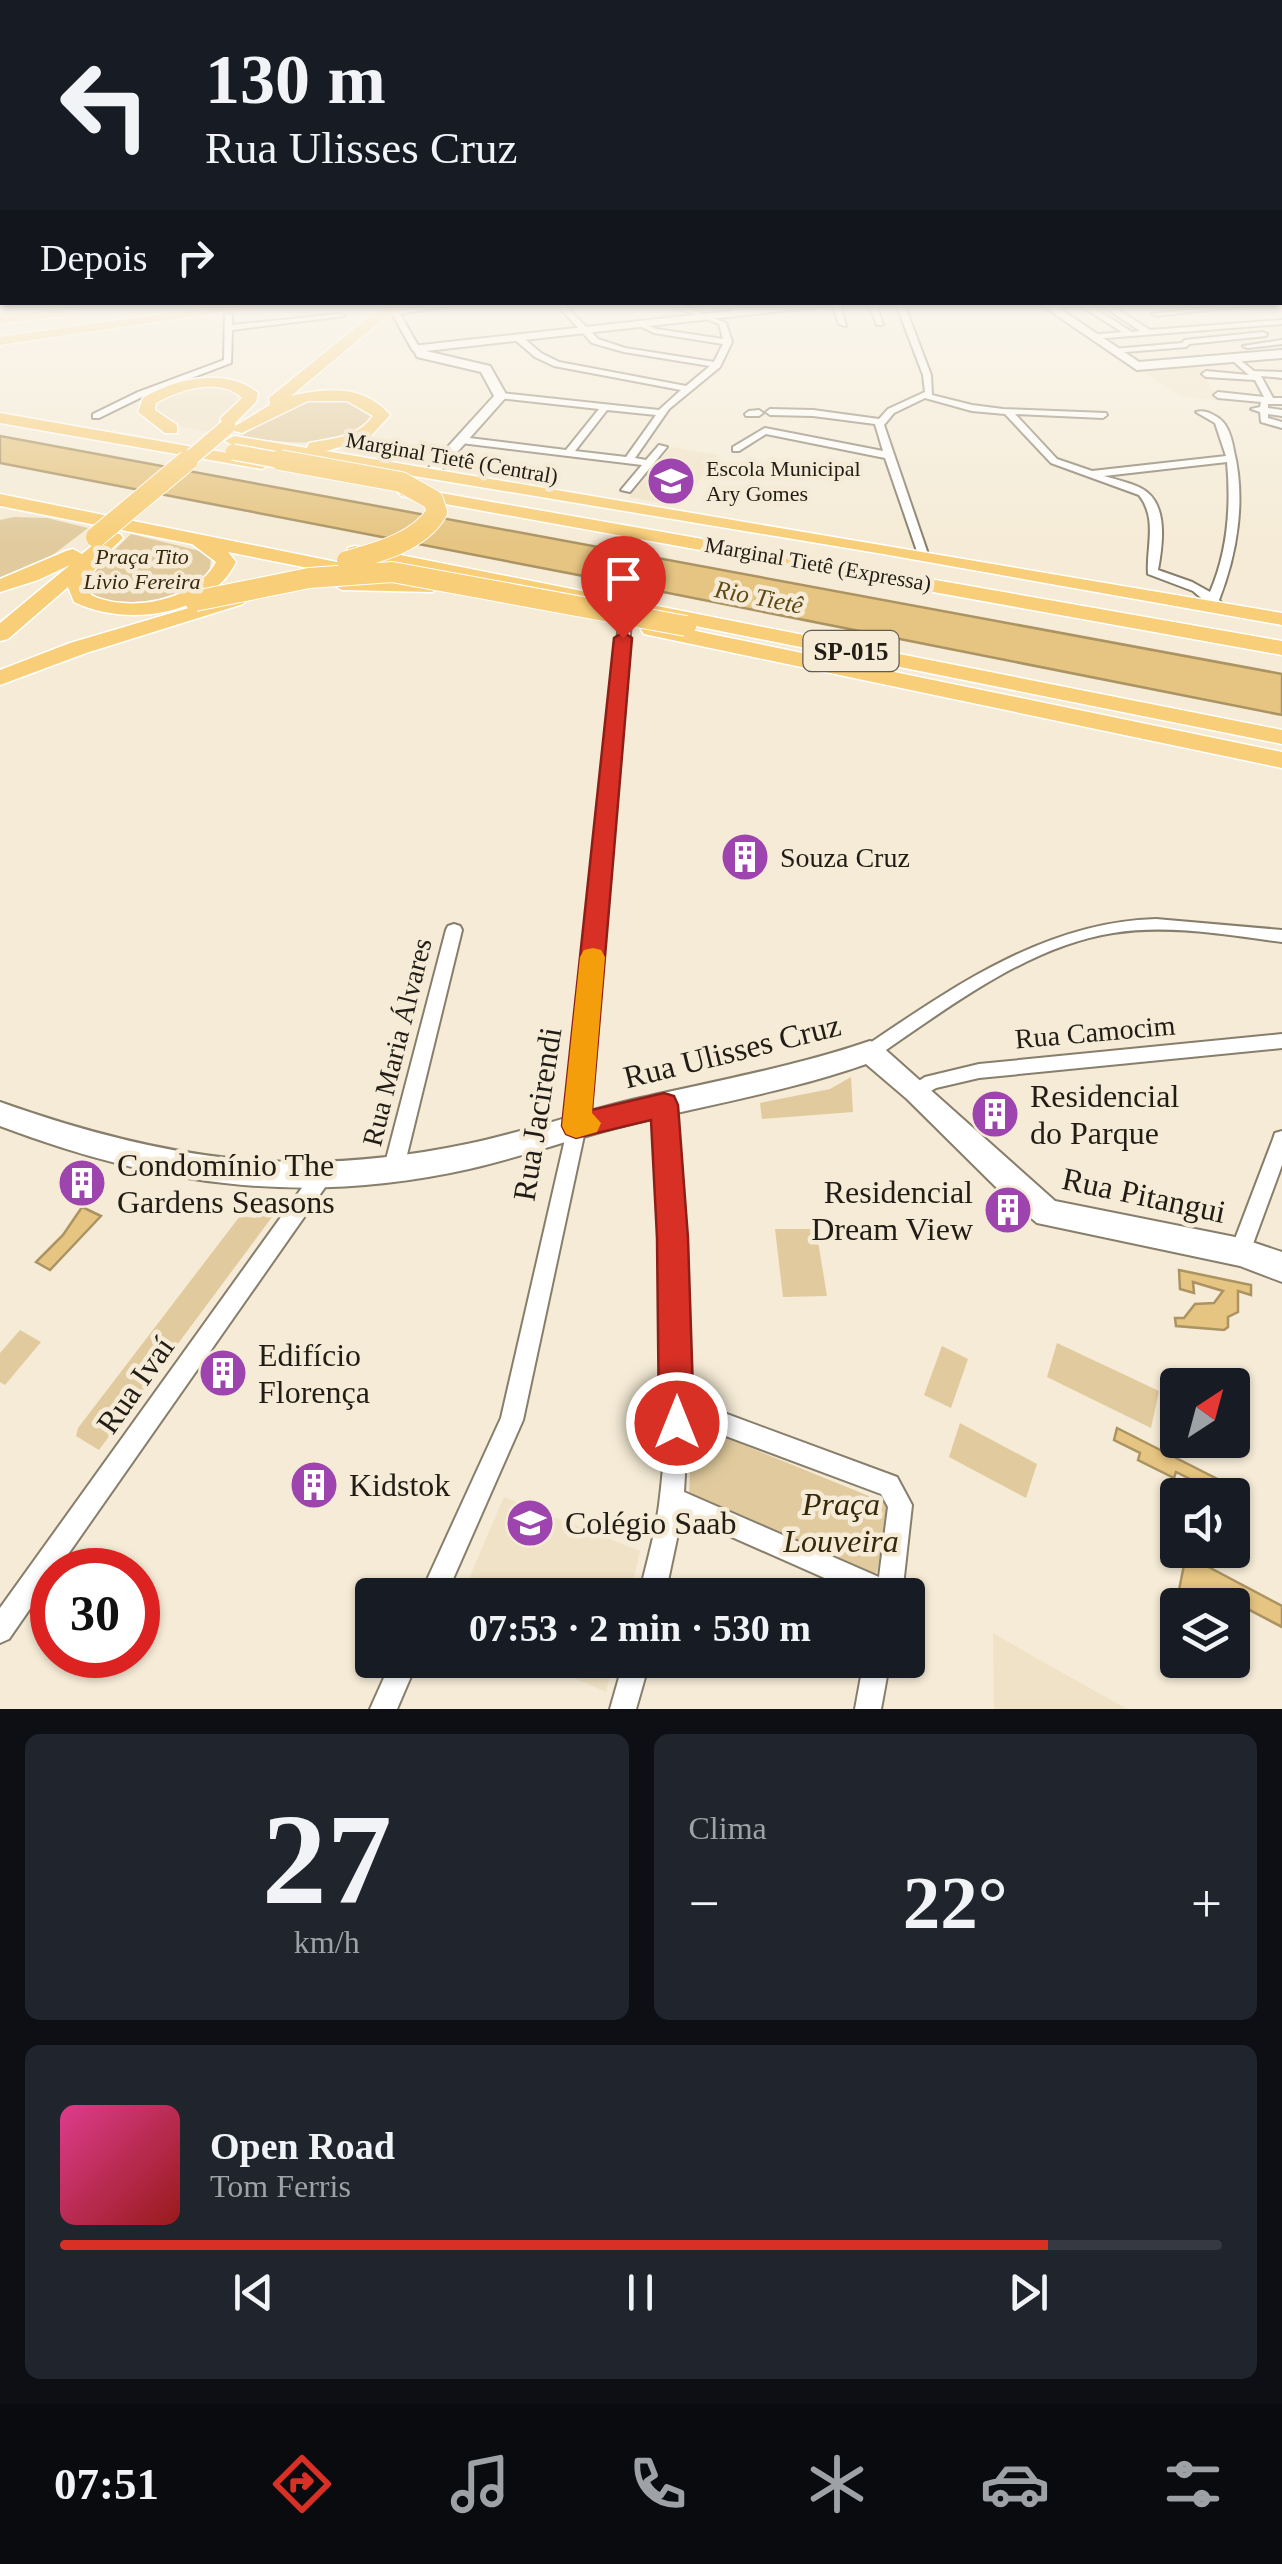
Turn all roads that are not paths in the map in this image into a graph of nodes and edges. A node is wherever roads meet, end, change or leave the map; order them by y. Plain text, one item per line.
1 (169, 384) edge
2 (202, 384) edge
3 (217, 384) edge
4 (286, 384) edge
5 (292, 384) edge
6 (494, 384) edge
7 (660, 384) edge
8 (694, 384) edge
9 (927, 384) edge
10 (1225, 384) edge
11 (1255, 384) edge
12 (687, 389) junction
13 (1218, 395) dead end
14 (501, 396) junction
15 (927, 396) junction
16 (1282, 402) edge
17 (1265, 405) junction
18 (1226, 406) dead end
19 (3, 407) edge
20 (606, 407) junction
21 (1005, 410) junction
22 (1200, 412) dead end
23 (661, 413) junction
24 (759, 413) dead end
25 (1282, 413) edge
26 (1103, 415) dead end
27 (96, 416) junction
28 (879, 422) junction
29 (1282, 425) edge
30 (825, 427) dead end
31 (171, 429) junction
32 (235, 429) junction
33 (461, 440) junction
34 (837, 445) junction
35 (272, 447) junction
36 (662, 447) dead end
37 (736, 449) dead end
38 (570, 453) junction
39 (887, 455) junction
40 (1229, 459) junction
41 (628, 460) junction
42 (649, 463) junction
43 (431, 473) junction
44 (1083, 475) junction
45 (0, 486) edge
46 (626, 490) dead end
47 (0, 500) edge
48 (600, 510) junction
49 (58, 512) junction
50 (0, 515) edge
51 (240, 538) junction
52 (192, 539) junction
53 (94, 547) junction
54 (884, 548) junction
55 (923, 554) junction
56 (427, 576) junction
57 (387, 577) junction
58 (888, 577) junction
59 (0, 586) edge
60 (195, 601) junction
61 (1215, 604) junction
62 (0, 616) edge
63 (1282, 619) edge
64 (624, 623) junction
65 (0, 634) edge
66 (1282, 648) edge
67 (862, 654) junction
68 (0, 671) edge
69 (1282, 737) edge
70 (1282, 760) edge
71 (454, 930) dead end
72 (1282, 936) edge
73 (1282, 1042) edge
74 (870, 1052) junction
75 (916, 1091) junction
76 (664, 1105) junction
77 (0, 1114) edge
78 (576, 1126) junction
79 (1282, 1138) edge
80 (394, 1167) junction
81 (321, 1177) junction
82 (1240, 1252) junction
83 (1282, 1266) edge
84 (677, 1407) junction
85 (672, 1500) junction
86 (442, 1578) edge
87 (656, 1578) edge
88 (852, 1578) edge
89 (891, 1578) edge
90 (0, 1630) edge
91 (396, 1678) edge
92 (632, 1678) edge
93 (874, 1678) edge
94 (383, 1709) edge
95 (623, 1709) edge
96 (868, 1709) edge

1 - 27 street
2 - 31 highway
3 - 32 highway
4 - 32 highway
5 - 32 highway
6 - 14 street
7 - 12 street
8 - 12 street
9 - 15 street
10 - 17 street
11 - 17 street
12 - 23 street
13 - 17 street
14 - 20 street
14 - 33 street
15 - 21 street
15 - 28 street
16 - 17 street
17 - 18 street
17 - 25 street
17 - 29 street
19 - 27 highway
19 - 48 highway, Marginal Tietê (Central)
19 - 58 highway, Marginal Tietê (Expressa)
19 - 60 highway, bridge
20 - 23 street
20 - 38 street
21 - 26 street
21 - 44 street
22 - 40 street
23 - 41 street
24 - 28 street
27 - 31 highway
28 - 39 street
30 - 34 street
31 - 35 highway
32 - 35 highway
32 - 53 highway
33 - 38 street
33 - 43 street
34 - 37 street
34 - 39 street
35 - 43 highway
36 - 42 street
38 - 41 street
39 - 55 street
40 - 44 street
40 - 61 street
41 - 42 street
42 - 46 street
43 - 54 highway
44 - 61 street
45 - 51 highway, SP-015
45 - 56 highway, SP-015
47 - 49 highway
48 - 54 highway
48 - 58 highway
49 - 50 highway
49 - 52 highway
51 - 56 highway, SP-015
51 - 57 highway
52 - 53 highway
52 - 57 highway
53 - 59 highway
53 - 62 highway
53 - 65 highway
54 - 55 highway
55 - 61 highway
56 - 57 highway
56 - 64 highway
56 - 67 highway, SP-015
56 - 68 highway
58 - 66 highway, Marginal Tietê (Expressa)
60 - 67 highway, bridge
60 - 68 highway
61 - 63 highway
64 - 70 highway
64 - 78 street, Rua Jacirendi
67 - 69 highway, SP-015
71 - 80 street, Rua Maria Álvares
72 - 74 street, Rua Ulisses Cruz
73 - 75 street, Rua Camocim
74 - 75 street, Rua Pitangui
74 - 76 street, Rua Ulisses Cruz
75 - 82 street, Rua Pitangui
76 - 78 street, Rua Ulisses Cruz
76 - 84 street
77 - 81 street, Rua Ulisses Cruz
78 - 80 street, Rua Ulisses Cruz
78 - 86 street, Rua Jacirendi
79 - 82 street
80 - 81 street, Rua Ulisses Cruz
81 - 90 street, Rua Ivaí
82 - 83 street, Rua Pitangui
84 - 85 street
84 - 89 street
85 - 87 street
85 - 88 street
91 - 94 street
92 - 95 street
93 - 96 street

